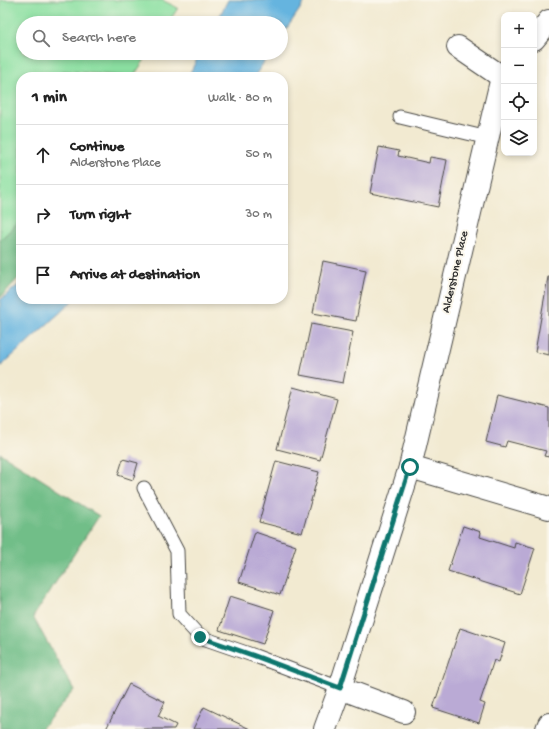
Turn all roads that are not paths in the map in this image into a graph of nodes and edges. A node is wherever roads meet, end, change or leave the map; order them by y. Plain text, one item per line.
1 (549, 21) edge
2 (537, 35) edge
3 (458, 47) dead end
4 (501, 75) edge
5 (501, 84) edge
6 (400, 117) dead end
7 (488, 138) junction
8 (410, 467) junction
9 (144, 488) dead end
10 (549, 508) edge
11 (340, 688) junction
12 (404, 712) dead end
13 (549, 724) edge
14 (325, 729) edge
15 (547, 729) edge

1 - 2 street
3 - 4 street, Alderstone Place
5 - 7 street, Alderstone Place
6 - 7 lane
7 - 8 street, Alderstone Place
8 - 10 street
8 - 11 street, Alderstone Place
9 - 11 lane
11 - 12 street
11 - 14 street, Alderstone Place
13 - 15 street

